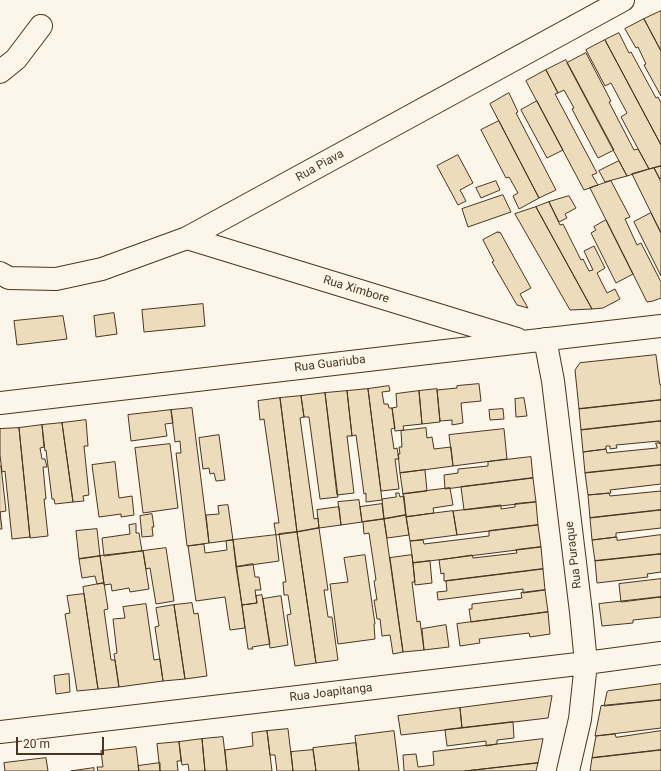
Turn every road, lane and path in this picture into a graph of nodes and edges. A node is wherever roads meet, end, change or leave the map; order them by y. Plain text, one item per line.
1 (623, 0) edge
2 (41, 26) dead end
3 (0, 72) edge
4 (187, 238) junction
5 (0, 273) edge
6 (661, 326) edge
7 (535, 340) junction
8 (0, 404) edge
9 (661, 653) edge
10 (586, 663) junction
11 (0, 732) edge
12 (568, 771) edge

1 - 4 street, Rua Piava
2 - 3 street
4 - 5 street, Rua Piava
4 - 7 street, Rua Ximbore
6 - 7 street, Rua Guariuba
7 - 8 street, Rua Guariuba
7 - 10 street, Rua Puraque
9 - 10 street, Rua Joapitanga
10 - 11 street, Rua Joapitanga
10 - 12 street, Rua Puraque

